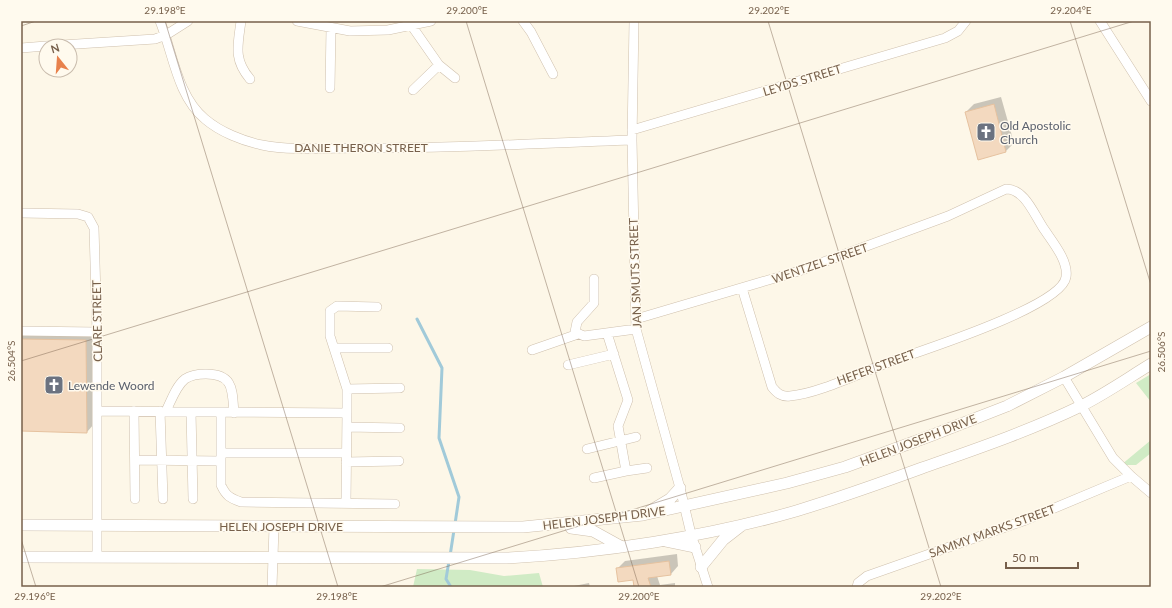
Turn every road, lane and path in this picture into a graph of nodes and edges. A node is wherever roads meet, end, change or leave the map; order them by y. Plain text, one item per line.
1 (160, 21) edge
2 (188, 21) edge
3 (240, 21) edge
4 (297, 21) edge
5 (431, 21) edge
6 (523, 21) edge
7 (634, 21) edge
8 (966, 21) edge
9 (1100, 21) edge
10 (409, 24) edge
11 (331, 28) junction
12 (166, 35) junction
13 (78, 44) edge
14 (38, 47) edge
15 (21, 48) edge
16 (439, 65) junction
17 (553, 74) dead end
18 (455, 78) dead end
19 (250, 79) dead end
20 (330, 88) dead end
21 (413, 90) dead end
22 (1151, 100) edge
23 (632, 135) junction
24 (21, 213) edge
25 (1067, 275) joint
26 (594, 279) dead end
27 (742, 288) junction
28 (377, 307) dead end
29 (636, 324) junction
30 (1151, 327) edge
31 (21, 331) edge
32 (97, 332) junction
33 (607, 333) junction
34 (578, 334) junction
35 (334, 348) junction
36 (388, 348) dead end
37 (532, 350) dead end
38 (614, 354) junction
39 (1151, 364) edge
40 (568, 365) dead end
41 (1064, 378) junction
42 (400, 388) dead end
43 (347, 389) junction
44 (1082, 405) junction
45 (98, 411) junction
46 (134, 411) junction
47 (163, 411) junction
48 (191, 412) junction
49 (222, 412) junction
50 (234, 412) junction
51 (347, 413) junction
52 (347, 427) junction
53 (400, 428) dead end
54 (636, 436) dead end
55 (619, 440) junction
56 (587, 450) dead end
57 (221, 457) junction
58 (346, 458) junction
59 (135, 460) junction
60 (161, 461) junction
61 (191, 461) junction
62 (399, 461) dead end
63 (647, 468) dead end
64 (626, 471) junction
65 (1131, 476) junction
66 (594, 478) dead end
67 (680, 488) junction
68 (1151, 493) edge
69 (193, 498) dead end
70 (135, 499) dead end
71 (163, 499) dead end
72 (346, 503) junction
73 (395, 504) dead end
74 (685, 507) junction
75 (643, 516) junction
76 (743, 524) junction
77 (21, 525) edge
78 (98, 525) junction
79 (557, 525) junction
80 (274, 527) junction
81 (691, 534) junction
82 (662, 540) junction
83 (622, 547) junction
84 (695, 547) junction
85 (21, 556) edge
86 (97, 557) junction
87 (272, 557) junction
88 (701, 567) junction
89 (272, 587) edge
90 (708, 587) edge
91 (856, 587) edge

1 - 12 street, DANIE THERON STREET
2 - 12 street
3 - 19 street
4 - 11 street
5 - 10 street
6 - 17 street
7 - 23 street, JAN SMUTS STREET
8 - 23 street, LEYDS STREET
9 - 22 street
10 - 11 street
10 - 16 street
11 - 20 street
12 - 13 street
12 - 23 street, DANIE THERON STREET
14 - 15 street
16 - 18 street
16 - 21 street
23 - 29 street, JAN SMUTS STREET
24 - 32 street, CLARE STREET
25 - 27 street, WENTZEL STREET
25 - 27 street, HEFER STREET
26 - 34 street
27 - 29 street, WENTZEL STREET
28 - 35 street
29 - 33 street, WENTZEL STREET
29 - 67 street, JAN SMUTS STREET
30 - 41 street, HELEN JOSEPH DRIVE
31 - 32 street
32 - 45 street, CLARE STREET
33 - 34 street, WENTZEL STREET
33 - 38 street
34 - 37 street, WENTZEL STREET
35 - 36 street
35 - 43 street
38 - 40 street
38 - 55 street
39 - 44 street
41 - 44 street
41 - 74 street, HELEN JOSEPH DRIVE
42 - 43 street
43 - 51 street
44 - 65 street
44 - 76 street
45 - 46 street
45 - 78 street, CLARE STREET
46 - 47 street
46 - 59 street
47 - 48 street
47 - 50 street
47 - 60 street
48 - 49 street
48 - 61 street
49 - 50 street
49 - 57 street
50 - 51 street
51 - 52 street
52 - 53 street
52 - 58 street
54 - 55 street
55 - 56 street
55 - 64 street
57 - 58 street
57 - 61 street
57 - 72 street
58 - 62 street
58 - 72 street
59 - 60 street
59 - 70 street
60 - 61 street
60 - 71 street
61 - 69 street
63 - 64 street
64 - 66 street
65 - 68 street
65 - 91 street, SAMMY MARKS STREET
67 - 74 street, JAN SMUTS STREET
67 - 75 street
72 - 73 street
74 - 75 street, HELEN JOSEPH DRIVE
74 - 81 street, JAN SMUTS STREET
75 - 79 street, HELEN JOSEPH DRIVE
76 - 81 street
76 - 88 street
77 - 78 street, HELEN JOSEPH DRIVE
78 - 80 street, HELEN JOSEPH DRIVE
78 - 86 street, CLARE STREET
79 - 80 street, HELEN JOSEPH DRIVE
79 - 83 street
80 - 87 street
81 - 82 street
81 - 84 street, JAN SMUTS STREET
82 - 83 street
82 - 84 street
83 - 87 street
84 - 88 street, JAN SMUTS STREET
85 - 86 street
86 - 87 street
87 - 89 street
88 - 90 street, JAN SMUTS STREET

